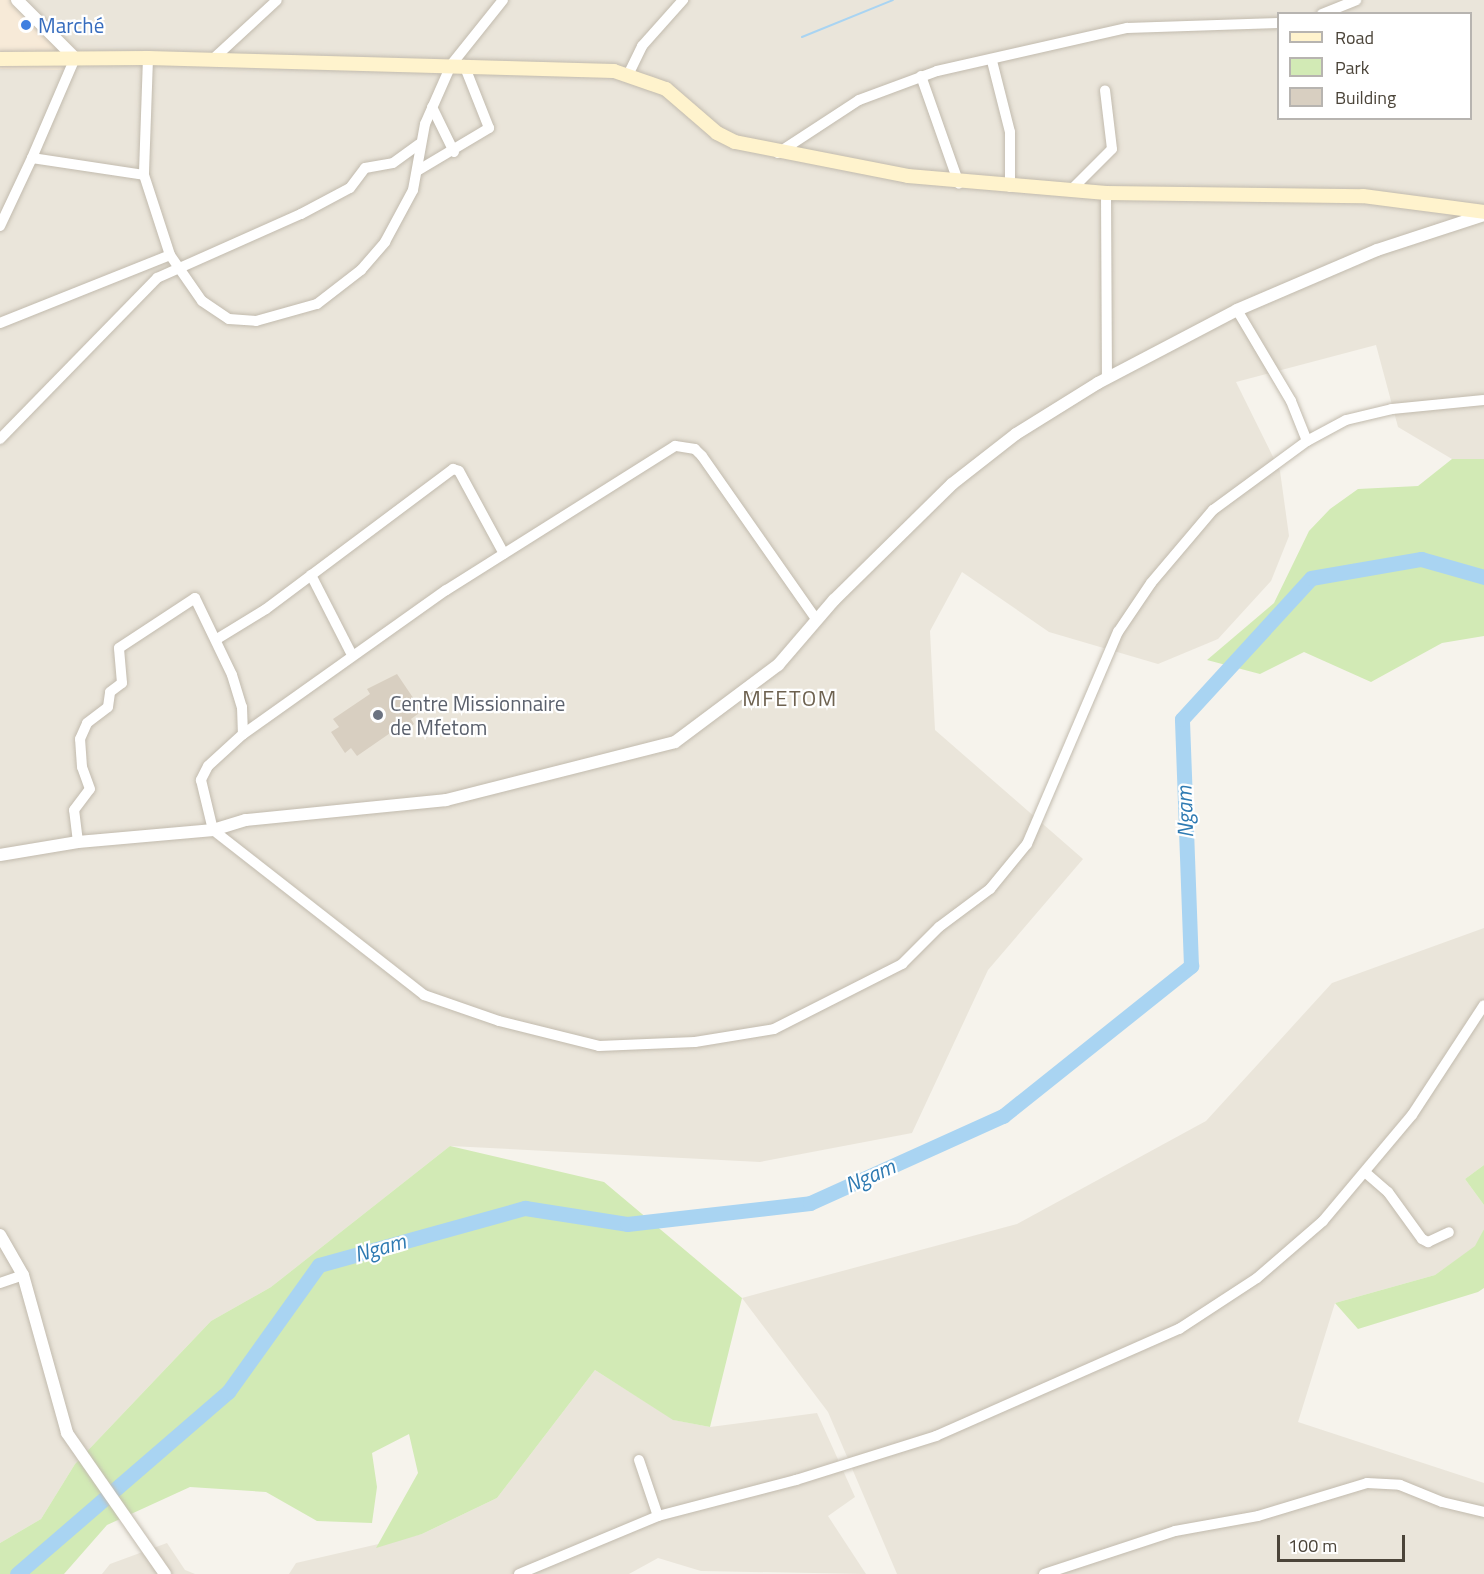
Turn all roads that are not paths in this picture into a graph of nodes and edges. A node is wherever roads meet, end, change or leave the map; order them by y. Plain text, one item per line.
1 (17, 0) edge
2 (277, 0) edge
3 (503, 0) edge
4 (683, 0) edge
5 (1356, 0) edge
6 (1327, 12) edge
7 (1277, 23) edge
8 (75, 58) junction
9 (148, 58) junction
10 (0, 59) edge
11 (212, 60) junction
12 (992, 61) junction
13 (458, 65) junction
14 (629, 73) junction
15 (921, 76) junction
16 (1105, 90) dead end
17 (432, 107) junction
18 (419, 144) junction
19 (454, 153) junction
20 (778, 153) junction
21 (405, 155) junction
22 (32, 158) junction
23 (417, 166) junction
24 (144, 175) junction
25 (959, 184) junction
26 (1010, 187) junction
27 (1070, 191) junction
28 (1106, 193) junction
29 (1484, 213) edge
30 (0, 226) edge
31 (170, 255) junction
32 (177, 270) junction
33 (1237, 310) junction
34 (0, 323) edge
35 (1107, 378) junction
36 (1484, 400) edge
37 (0, 439) edge
38 (1307, 441) junction
39 (504, 554) junction
40 (311, 575) junction
41 (816, 619) junction
42 (217, 639) junction
43 (352, 655) junction
44 (243, 734) junction
45 (213, 830) junction
46 (78, 842) junction
47 (0, 855) edge
48 (1484, 1005) edge
49 (1366, 1173) junction
50 (1449, 1232) dead end
51 (0, 1235) edge
52 (23, 1275) junction
53 (0, 1283) edge
54 (639, 1460) dead end
55 (1484, 1512) edge
56 (658, 1516) junction
57 (165, 1574) edge
58 (519, 1574) edge
59 (1044, 1574) edge

1 - 8 street
2 - 11 street
3 - 13 street
4 - 14 street
5 - 6 street
7 - 12 street
8 - 9 main road
8 - 10 main road
8 - 22 street
9 - 11 main road
9 - 24 street
11 - 13 main road
12 - 15 street
12 - 26 street
13 - 14 main road
13 - 17 street
13 - 19 street
14 - 20 main road
15 - 20 street
15 - 25 street
16 - 27 street
17 - 18 street
17 - 19 street
18 - 21 street
18 - 23 street
19 - 23 street
20 - 25 main road
21 - 23 street
21 - 32 street
22 - 24 street
22 - 30 street
23 - 32 street
24 - 31 street
25 - 26 main road
26 - 27 main road
27 - 28 main road
28 - 29 main road
28 - 35 street
29 - 33 street
31 - 32 street
31 - 34 street
32 - 37 street
33 - 35 street
33 - 38 street
35 - 41 street
36 - 38 street
38 - 45 street
39 - 40 street
39 - 41 street
39 - 43 street
40 - 42 street
40 - 43 street
41 - 45 street
42 - 44 street
42 - 46 street
43 - 44 street
44 - 45 street
45 - 46 street
46 - 47 street
48 - 49 street
49 - 50 street
49 - 56 street
51 - 52 street
52 - 53 street
52 - 57 street
54 - 56 street
55 - 59 street
56 - 58 street

